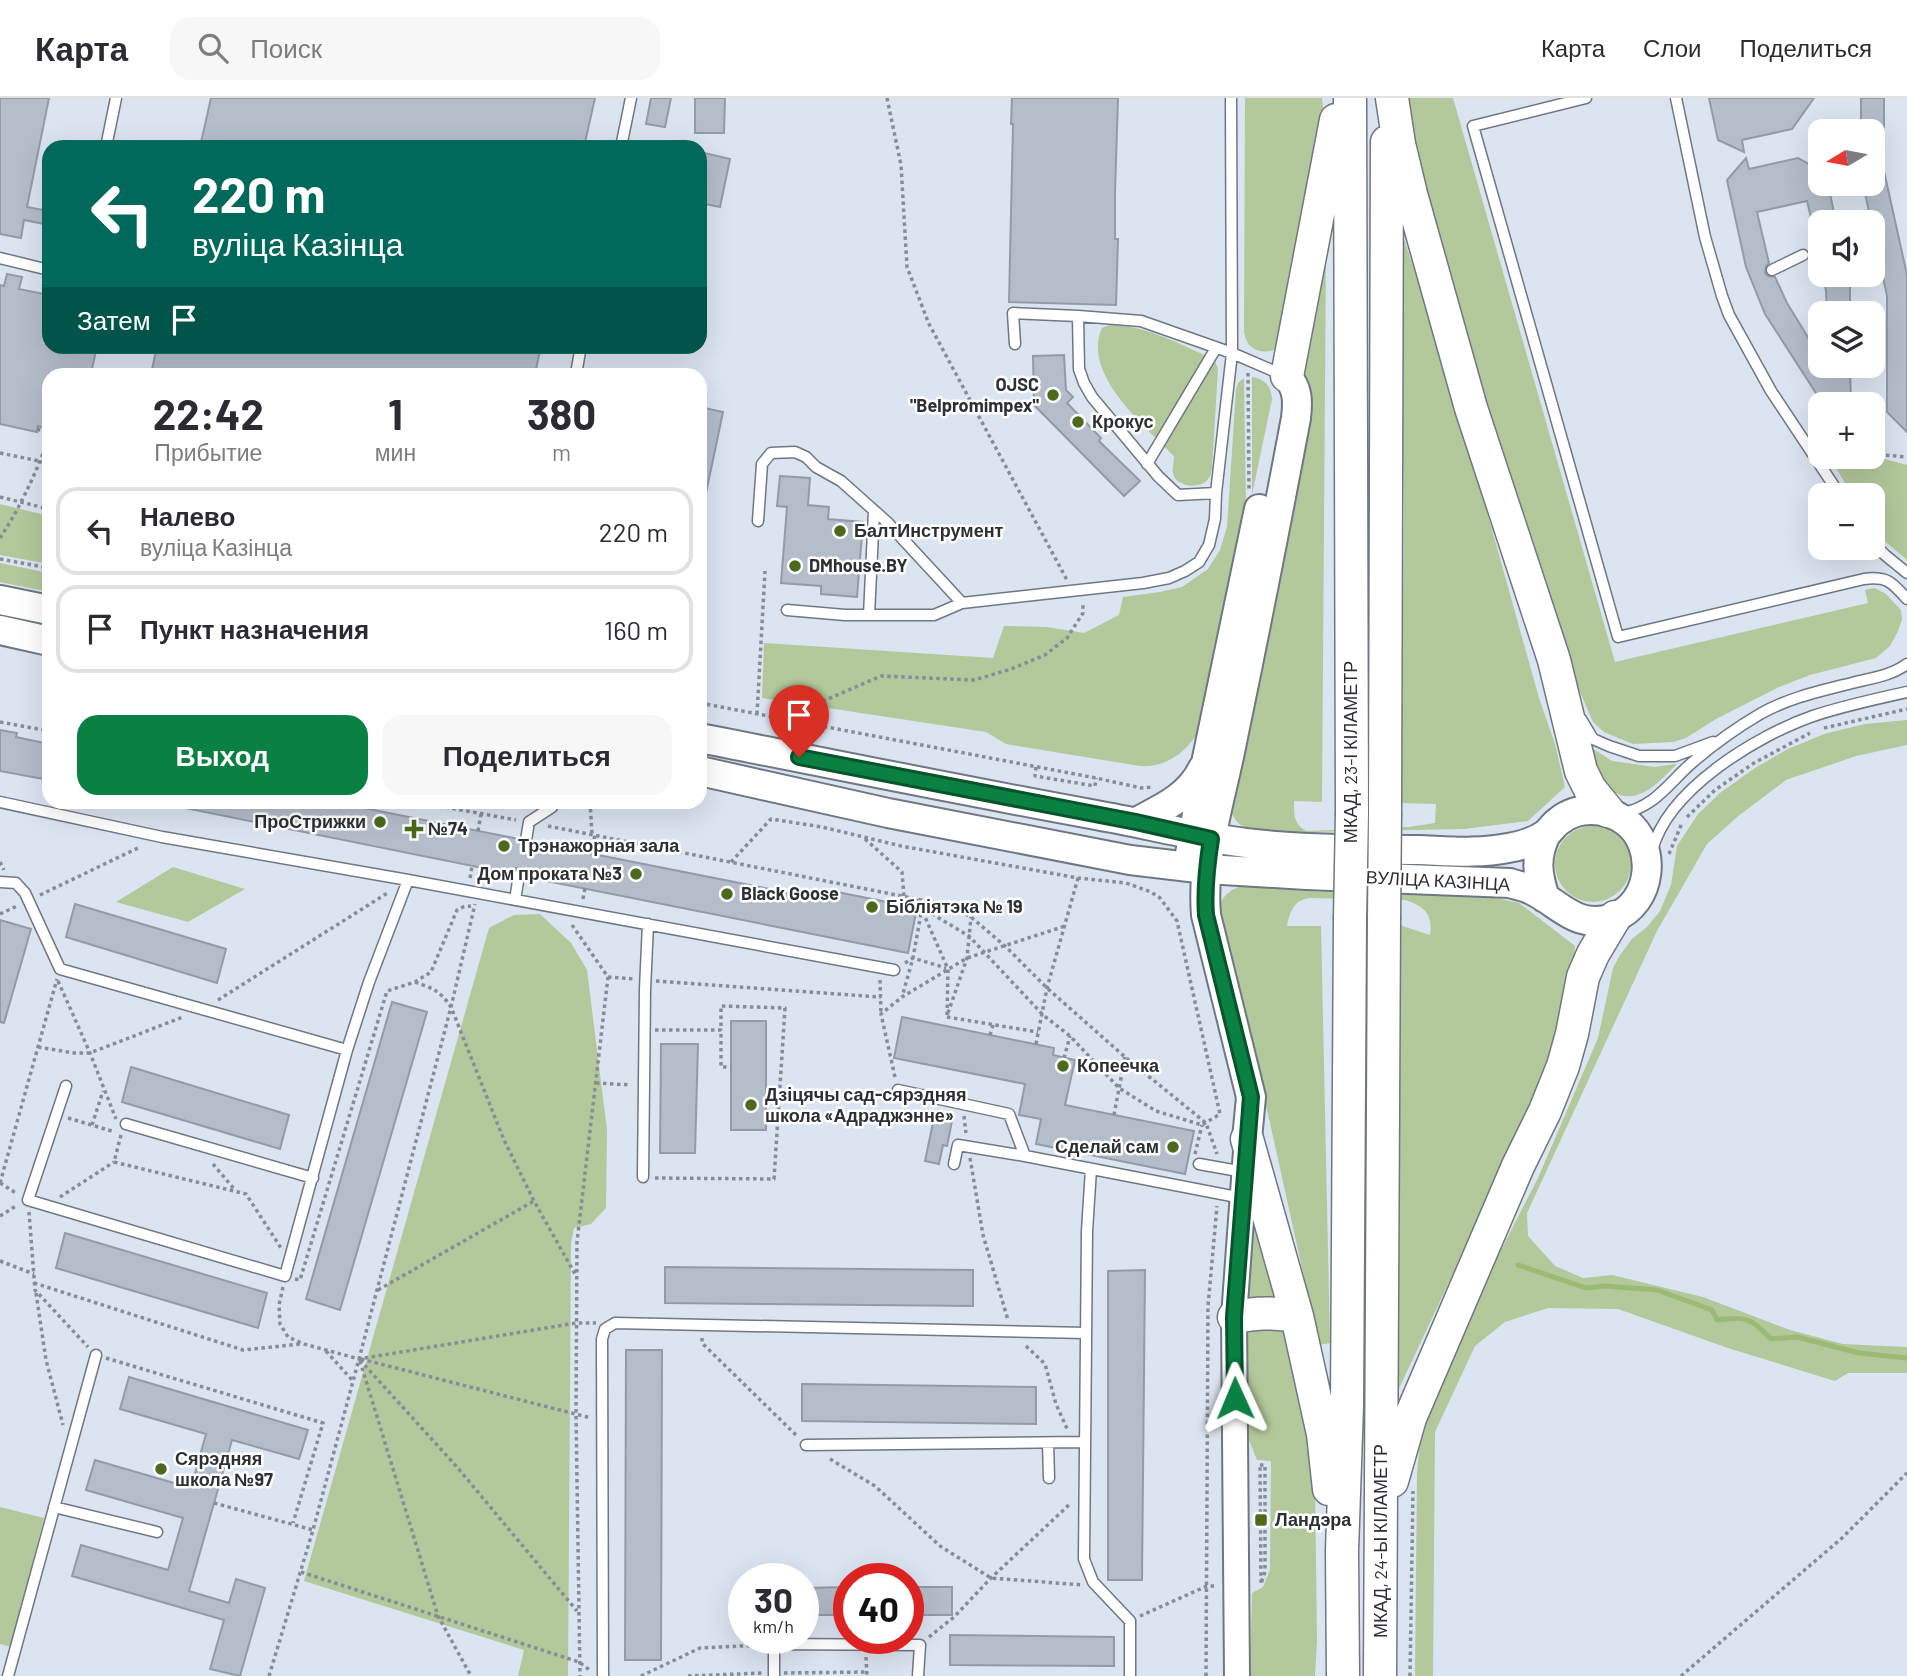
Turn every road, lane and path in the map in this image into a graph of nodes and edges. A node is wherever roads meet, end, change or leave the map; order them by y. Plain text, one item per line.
1 (116, 98) edge
2 (631, 98) edge
3 (887, 98) edge
4 (1231, 98) edge
5 (1339, 98) edge
6 (1350, 98) edge
7 (1389, 98) edge
8 (1586, 98) edge
9 (1676, 98) edge
10 (107, 140) edge
11 (622, 140) edge
12 (1803, 255) dead end
13 (0, 258) edge
14 (42, 268) edge
15 (1772, 270) dead end
16 (1078, 316) junction
17 (1014, 344) dead end
18 (1216, 348) junction
19 (1232, 353) junction
20 (1251, 361) junction
21 (1286, 376) junction
22 (37, 429) dead end
23 (42, 431) edge
24 (0, 453) edge
25 (1885, 455) edge
26 (42, 456) edge
27 (1907, 457) edge
28 (40, 461) junction
29 (1147, 464) junction
30 (1832, 483) edge
31 (1216, 493) junction
32 (1249, 496) dead end
33 (0, 498) edge
34 (21, 502) junction
35 (42, 507) edge
36 (874, 511) junction
37 (758, 521) dead end
38 (0, 538) edge
39 (1885, 555) edge
40 (0, 559) edge
41 (42, 567) edge
42 (765, 571) dead end
43 (1907, 573) edge
44 (1078, 591) junction
45 (1907, 599) edge
46 (0, 600) edge
47 (962, 603) junction
48 (42, 609) edge
49 (787, 610) dead end
50 (869, 615) junction
51 (0, 630) edge
52 (42, 639) edge
53 (1554, 660) junction
54 (1907, 664) edge
55 (1907, 692) edge
56 (707, 704) edge
57 (1907, 709) edge
58 (757, 714) junction
59 (782, 719) junction
60 (0, 722) edge
61 (42, 730) edge
62 (1727, 737) junction
63 (707, 739) edge
64 (1206, 763) junction
65 (1036, 767) junction
66 (707, 773) edge
67 (1096, 778) junction
68 (1153, 787) dead end
69 (0, 802) edge
70 (455, 809) edge
71 (549, 809) edge
72 (591, 809) edge
73 (1611, 813) junction
74 (481, 814) junction
75 (530, 822) junction
76 (1136, 822) junction
77 (478, 831) dead end
78 (594, 834) junction
79 (1546, 834) junction
80 (162, 837) junction
81 (864, 837) junction
82 (1202, 837) junction
83 (526, 840) dead end
84 (592, 853) dead end
85 (731, 862) junction
86 (1657, 866) junction
87 (1197, 868) junction
88 (519, 875) dead end
89 (1078, 878) junction
90 (408, 880) junction
91 (0, 882) edge
92 (875, 891) junction
93 (481, 893) junction
94 (904, 897) junction
95 (1545, 898) junction
96 (873, 899) dead end
97 (917, 899) junction
98 (515, 900) junction
99 (28, 901) junction
100 (474, 905) junction
101 (561, 908) junction
102 (922, 908) junction
103 (0, 914) edge
104 (971, 917) junction
105 (1615, 917) junction
106 (648, 925) junction
107 (1065, 926) junction
108 (968, 936) junction
109 (1005, 946) junction
110 (985, 953) junction
111 (913, 958) junction
112 (967, 958) junction
113 (880, 968) junction
114 (948, 969) junction
115 (894, 970) joint
116 (608, 977) junction
117 (57, 979) dead end
118 (646, 980) junction
119 (415, 982) junction
120 (1047, 988) junction
121 (881, 997) junction
122 (902, 997) junction
123 (451, 1007) junction
124 (203, 1010) junction
125 (881, 1014) junction
126 (1042, 1015) junction
127 (947, 1017) junction
128 (993, 1025) junction
129 (650, 1030) dead end
130 (720, 1030) junction
131 (1039, 1032) junction
132 (990, 1035) dead end
133 (1070, 1036) junction
134 (1036, 1044) dead end
135 (38, 1047) junction
136 (347, 1050) junction
137 (1064, 1058) dead end
138 (1125, 1058) junction
139 (731, 1067) dead end
140 (596, 1083) junction
141 (644, 1085) junction
142 (66, 1086) dead end
143 (1119, 1088) junction
144 (104, 1089) dead end
145 (898, 1090) joint
146 (961, 1102) junction
147 (1114, 1115) dead end
148 (82, 1122) dead end
149 (127, 1124) dead end
150 (1204, 1124) junction
151 (92, 1125) junction
152 (121, 1134) dead end
153 (1247, 1139) junction
154 (197, 1144) junction
155 (968, 1146) junction
156 (1025, 1156) junction
157 (1197, 1159) joint
158 (114, 1162) dead end
159 (954, 1164) dead end
160 (1091, 1169) junction
161 (1233, 1170) junction
162 (643, 1177) joint
163 (313, 1178) junction
164 (0, 1183) edge
165 (236, 1192) dead end
166 (1218, 1193) junction
167 (1242, 1198) junction
168 (28, 1200) junction
169 (534, 1201) junction
170 (47, 1206) junction
171 (0, 1216) edge
172 (0, 1261) edge
173 (35, 1275) junction
174 (285, 1276) junction
175 (576, 1277) junction
176 (34, 1283) junction
177 (35, 1290) junction
178 (377, 1290) junction
179 (1297, 1316) junction
180 (1234, 1317) junction
181 (576, 1323) junction
182 (615, 1323) junction
183 (702, 1325) junction
184 (1012, 1332) junction
185 (1086, 1333) junction
186 (304, 1344) junction
187 (324, 1349) junction
188 (96, 1355) junction
189 (359, 1359) junction
190 (353, 1381) junction
191 (1381, 1405) joint
192 (1347, 1406) joint
193 (576, 1414) junction
194 (602, 1420) junction
195 (1079, 1442) junction
196 (1048, 1443) junction
197 (806, 1445) junction
198 (69, 1451) junction
199 (1907, 1474) edge
200 (1049, 1478) dead end
201 (1414, 1485) dead end
202 (1084, 1490) junction
203 (214, 1503) dead end
204 (54, 1507) junction
205 (293, 1523) junction
206 (313, 1530) junction
207 (157, 1532) dead end
208 (1342, 1551) junction
209 (1381, 1551) junction
210 (301, 1572) junction
211 (992, 1578) junction
212 (1087, 1585) dead end
213 (1249, 1585) junction
214 (1207, 1586) junction
215 (578, 1613) junction
216 (438, 1616) junction
217 (1130, 1620) junction
218 (924, 1642) edge
219 (728, 1646) edge
220 (774, 1654) edge
221 (866, 1654) edge
222 (919, 1654) edge
223 (579, 1662) junction
224 (8, 1676) edge
225 (268, 1676) edge
226 (471, 1676) edge
227 (580, 1676) edge
228 (603, 1676) edge
229 (641, 1676) edge
230 (774, 1676) edge
231 (867, 1676) edge
232 (918, 1676) edge
233 (1130, 1676) edge
234 (1206, 1676) edge
235 (1237, 1676) edge
236 (1343, 1676) edge
237 (1380, 1676) edge
238 (1410, 1676) edge
239 (1681, 1676) edge

1 - 10 lane
2 - 11 lane
3 - 44 path
4 - 19 lane
5 - 21 highway
6 - 192 highway, МКАД, 23-І КІЛАМЕТР, bridge
7 - 53 highway
7 - 191 highway, МКАД, 23-І КІЛАМЕТР, bridge
8 - 45 lane
9 - 30 lane
12 - 15 lane
13 - 14 lane
16 - 17 lane
16 - 18 lane
16 - 29 lane
18 - 19 lane
18 - 29 lane
19 - 20 lane
19 - 31 lane
20 - 21 lane
20 - 32 path
21 - 64 main road
21 - 82 main road
22 - 23 path
24 - 28 path
25 - 27 path
26 - 28 path
28 - 34 path
29 - 31 lane
31 - 44 lane
33 - 34 path
34 - 35 path
34 - 38 path
36 - 37 lane
36 - 47 lane
36 - 50 lane
39 - 43 lane
40 - 41 path
42 - 58 path
44 - 47 lane
44 - 59 path
46 - 48 main road
47 - 50 lane
49 - 50 lane
51 - 52 main road
53 - 62 lane
53 - 73 highway
54 - 62 lane
55 - 86 lane
56 - 58 path
57 - 86 path
58 - 59 path
59 - 65 path
60 - 61 path
62 - 73 lane
63 - 76 main road, ВУЛІЦА КАЗІНЦА
64 - 76 main road
64 - 82 main road
65 - 67 path
65 - 67 path
66 - 87 main road, ВУЛІЦА КАЗІНЦА
67 - 68 path
69 - 80 lane
70 - 74 path
71 - 75 lane
72 - 78 path
73 - 79 main road, ВУЛІЦА КАЗІНЦА
73 - 86 main road
74 - 75 path
74 - 77 path
75 - 78 path
75 - 83 lane
76 - 82 main road, ВУЛІЦА КАЗІНЦА
78 - 84 path
78 - 85 path
79 - 82 main road, ВУЛІЦА КАЗІНЦА
79 - 95 main road
80 - 90 lane
80 - 99 path
81 - 85 path
81 - 89 path
81 - 94 path
82 - 87 main road
85 - 92 path
86 - 105 main road
87 - 95 main road, ВУЛІЦА КАЗІНЦА
87 - 153 main road
88 - 98 lane
89 - 107 path
89 - 150 path
90 - 93 lane
90 - 124 path
90 - 136 lane
91 - 99 lane
92 - 94 path
92 - 96 path
93 - 98 lane
93 - 100 path
94 - 97 path
95 - 105 main road, ВУЛІЦА КАЗІНЦА
97 - 102 path
97 - 104 path
98 - 101 lane
99 - 103 path
99 - 124 lane
100 - 119 path
100 - 123 path
101 - 106 lane
101 - 116 path
102 - 108 path
102 - 111 path
102 - 114 path
104 - 108 path
104 - 109 path
105 - 209 highway
106 - 113 lane
106 - 118 lane
107 - 109 path
107 - 120 path
108 - 110 path
108 - 112 path
109 - 110 path
109 - 120 path
110 - 112 path
110 - 126 path
111 - 114 path
111 - 115 path
111 - 122 path
112 - 114 path
112 - 127 path
113 - 115 lane
113 - 121 path
114 - 122 path
114 - 127 path
116 - 118 path
116 - 140 path
117 - 135 path
118 - 121 path
118 - 141 lane
119 - 123 path
119 - 174 path
120 - 126 path
120 - 138 path
121 - 125 path
122 - 125 path
123 - 169 path
123 - 178 path
124 - 135 path
124 - 136 lane
125 - 145 path
126 - 131 path
126 - 133 path
127 - 128 path
128 - 131 path
128 - 132 path
129 - 130 path
130 - 139 path
130 - 162 path
131 - 134 path
133 - 137 path
133 - 143 path
135 - 164 path
136 - 163 lane
138 - 143 path
138 - 150 path
140 - 141 path
140 - 175 path
141 - 162 lane
142 - 168 lane
143 - 147 path
143 - 150 path
144 - 151 path
145 - 146 lane
146 - 155 path
146 - 156 lane
148 - 151 path
149 - 154 lane
150 - 157 path
150 - 161 path
151 - 152 path
153 - 161 street
153 - 179 highway
154 - 163 lane
154 - 165 path
155 - 156 lane
155 - 159 lane
155 - 184 path
156 - 160 lane
157 - 161 lane
158 - 170 path
160 - 166 lane
160 - 185 lane
161 - 167 street
163 - 174 lane
164 - 168 path
166 - 167 lane
166 - 214 path
167 - 180 street
168 - 170 lane
168 - 171 path
168 - 173 path
169 - 175 path
169 - 178 path
170 - 174 lane
172 - 173 path
173 - 176 path
174 - 186 path
175 - 181 path
176 - 177 path
176 - 186 path
177 - 188 path
177 - 198 path
178 - 189 path
179 - 180 highway
179 - 208 highway
180 - 213 street
181 - 182 path
181 - 189 path
181 - 193 path
182 - 183 lane
182 - 194 lane
183 - 184 lane
183 - 197 path
184 - 185 lane
184 - 195 path
185 - 195 lane
186 - 187 path
187 - 189 path
187 - 190 path
188 - 198 lane
188 - 205 path
189 - 190 path
189 - 193 path
189 - 215 path
189 - 216 path
190 - 206 path
191 - 209 highway, МКАД, 24-Ы КІЛАМЕТР
192 - 208 highway, МКАД, 24-Ы КІЛАМЕТР
193 - 194 path
193 - 215 path
194 - 228 lane
195 - 196 lane
195 - 202 lane
196 - 197 lane
196 - 200 lane
197 - 211 path
198 - 204 lane
199 - 239 path
201 - 238 path
202 - 211 path
202 - 217 lane
203 - 205 path
204 - 207 lane
204 - 224 lane
205 - 206 path
206 - 210 path
208 - 236 highway, МКАД, 24-Ы КІЛАМЕТР
209 - 237 highway, МКАД, 24-Ы КІЛАМЕТР
210 - 216 path
210 - 225 path
211 - 212 path
211 - 218 path
213 - 213 path
213 - 235 street
214 - 217 path
214 - 234 path
215 - 223 path
216 - 223 path
216 - 226 path
217 - 233 lane
219 - 229 path
220 - 230 lane
221 - 231 path
222 - 232 lane
223 - 227 path

